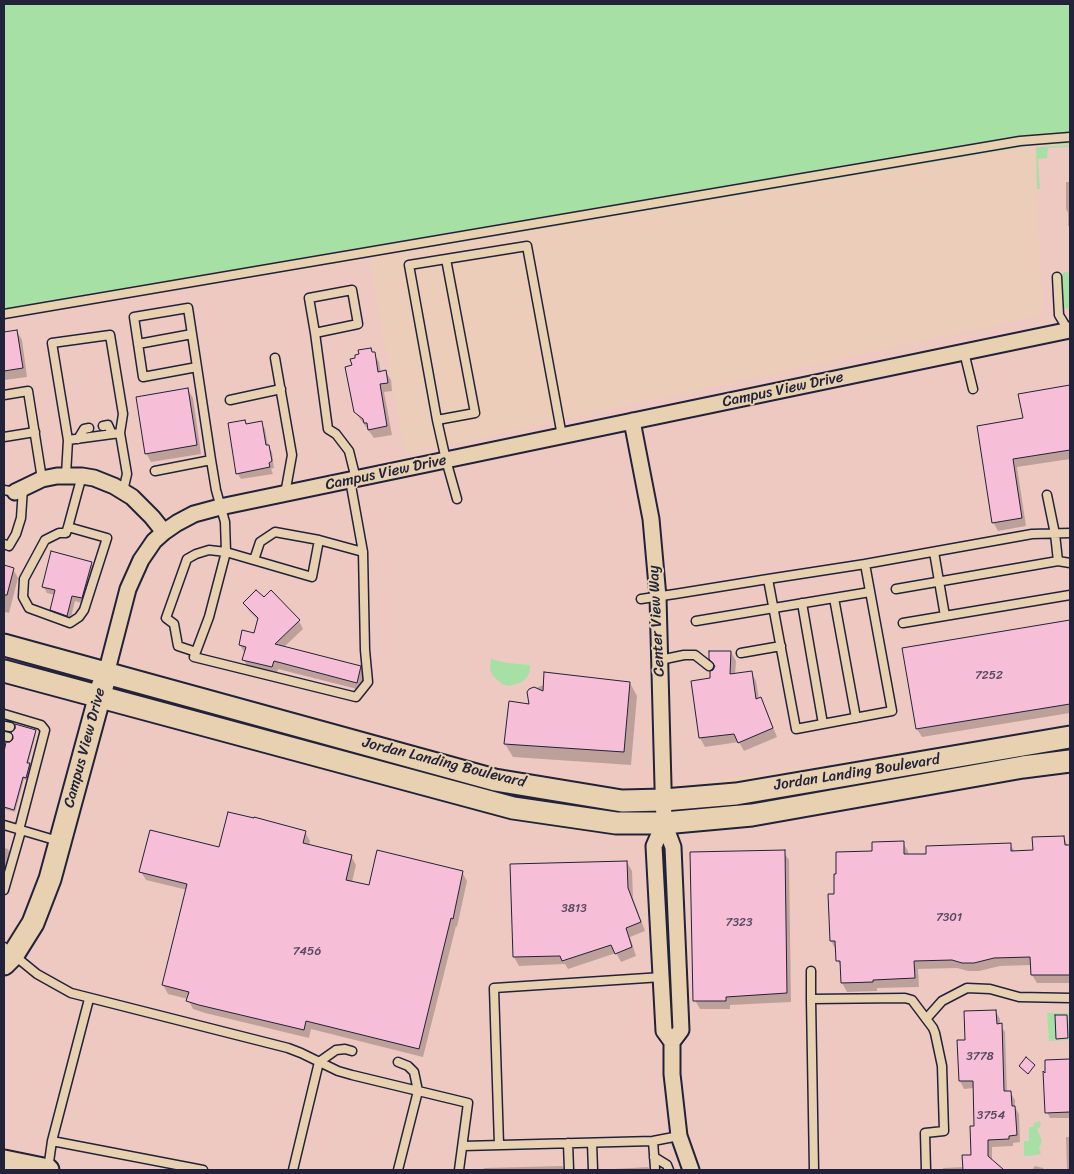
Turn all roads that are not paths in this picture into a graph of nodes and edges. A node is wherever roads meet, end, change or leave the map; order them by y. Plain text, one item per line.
1 (1070, 137) edge
2 (446, 259) junction
3 (1057, 277) dead end
4 (4, 314) edge
5 (1069, 328) edge
6 (315, 333) junction
7 (192, 334) junction
8 (138, 344) junction
9 (964, 352) junction
10 (276, 358) dead end
11 (197, 367) junction
12 (973, 389) dead end
13 (281, 390) junction
14 (4, 395) edge
15 (230, 400) dead end
16 (438, 420) junction
17 (632, 421) junction
18 (103, 426) dead end
19 (89, 428) dead end
20 (35, 432) junction
21 (116, 434) junction
22 (562, 436) junction
23 (4, 437) edge
24 (78, 438) junction
25 (68, 440) junction
26 (211, 460) junction
27 (446, 460) junction
28 (155, 471) dead end
29 (66, 475) junction
30 (82, 476) junction
31 (42, 479) junction
32 (353, 480) junction
33 (14, 490) edge
34 (123, 491) junction
35 (285, 494) junction
36 (1047, 495) dead end
37 (456, 499) dead end
38 (220, 507) junction
39 (68, 527) junction
40 (164, 532) junction
41 (1070, 533) edge
42 (1055, 534) junction
43 (319, 540) junction
44 (4, 544) edge
45 (226, 552) junction
46 (363, 552) junction
47 (934, 552) junction
48 (254, 560) junction
49 (1058, 561) junction
50 (1070, 562) edge
51 (865, 564) junction
52 (768, 579) junction
53 (939, 582) junction
54 (896, 589) dead end
55 (870, 592) junction
56 (1070, 595) edge
57 (658, 596) junction
58 (834, 598) junction
59 (641, 599) dead end
60 (802, 603) junction
61 (774, 608) junction
62 (945, 616) junction
63 (696, 621) dead end
64 (903, 623) dead end
65 (4, 645) edge
66 (781, 646) junction
67 (741, 653) dead end
68 (195, 654) junction
69 (660, 660) junction
70 (710, 666) dead end
71 (4, 671) edge
72 (106, 674) junction
73 (99, 697) junction
74 (4, 714) edge
75 (856, 718) junction
76 (823, 724) junction
77 (35, 734) dead end
78 (44, 736) junction
79 (1070, 737) edge
80 (32, 744) dead end
81 (42, 746) junction
82 (29, 757) dead end
83 (38, 760) junction
84 (1070, 761) edge
85 (22, 783) dead end
86 (31, 785) junction
87 (18, 796) dead end
88 (28, 798) junction
89 (664, 800) junction
90 (15, 807) dead end
91 (24, 809) junction
92 (664, 823) junction
93 (4, 826) edge
94 (20, 830) junction
95 (60, 842) junction
96 (4, 890) edge
97 (7, 956) edge
98 (811, 971) dead end
99 (662, 977) junction
100 (1070, 998) edge
101 (89, 999) junction
102 (811, 999) junction
103 (926, 1019) junction
104 (672, 1042) junction
105 (352, 1051) dead end
106 (319, 1062) junction
107 (398, 1062) dead end
108 (418, 1091) junction
109 (679, 1136) junction
110 (52, 1141) junction
111 (653, 1141) junction
112 (568, 1143) junction
113 (592, 1143) junction
114 (499, 1145) junction
115 (463, 1146) junction
116 (654, 1157) junction
117 (4, 1161) edge
118 (655, 1168) dead end
119 (48, 1170) edge
120 (203, 1170) edge
121 (293, 1170) edge
122 (398, 1170) edge
123 (459, 1170) edge
124 (569, 1170) edge
125 (593, 1170) edge
126 (668, 1170) edge
127 (692, 1170) edge
128 (814, 1170) edge
129 (926, 1170) edge

1 - 4 lane
2 - 16 lane
2 - 16 lane
2 - 22 lane
3 - 5 lane
5 - 9 street, Campus View Drive
6 - 6 lane
6 - 32 lane
7 - 8 lane
7 - 8 lane
7 - 11 lane
8 - 11 lane
9 - 12 lane
9 - 17 street, Campus View Drive
10 - 13 lane
11 - 26 lane
13 - 15 lane
13 - 35 lane
14 - 20 lane
16 - 27 lane
17 - 22 street, Campus View Drive
17 - 57 street, Center View Way
18 - 21 lane
19 - 24 lane
20 - 23 lane
20 - 31 lane
21 - 24 lane
21 - 25 lane
21 - 34 lane
22 - 27 street, Campus View Drive
24 - 25 lane
25 - 29 lane
26 - 28 lane
26 - 38 lane
27 - 32 street, Campus View Drive
27 - 37 lane
29 - 30 street
29 - 31 street
30 - 34 street
30 - 39 lane
31 - 33 street
32 - 35 street, Campus View Drive
32 - 46 lane
33 - 44 lane
34 - 40 street
35 - 38 street, Campus View Drive
36 - 42 lane
38 - 40 street, Campus View Drive
38 - 45 lane
39 - 39 lane
40 - 72 street, Campus View Drive
41 - 42 lane
42 - 47 lane
42 - 49 lane
43 - 46 lane
43 - 48 lane
43 - 48 lane
45 - 48 lane
45 - 68 lane
45 - 68 lane
46 - 68 lane
47 - 51 lane
47 - 53 lane
49 - 50 lane
49 - 53 lane
51 - 52 lane
51 - 55 lane
52 - 57 lane
52 - 61 lane
53 - 54 lane
53 - 62 lane
55 - 58 lane
55 - 75 lane
56 - 62 lane
57 - 59 lane
57 - 69 street, Center View Way
58 - 60 lane
58 - 75 lane
60 - 61 lane
60 - 76 lane
61 - 63 lane
61 - 66 lane
62 - 64 lane
65 - 72 main road, Jordan Landing Boulevard
66 - 67 lane
66 - 76 lane
69 - 70 lane
69 - 89 street, Center View Way
71 - 73 main road, Jordan Landing Boulevard
72 - 73 main road, Campus View Drive
72 - 89 main road, Jordan Landing Boulevard
73 - 92 main road, Jordan Landing Boulevard
73 - 95 main road, Campus View Drive
74 - 78 lane
75 - 76 lane
77 - 78 lane
78 - 81 lane
79 - 89 main road, Jordan Landing Boulevard
80 - 81 lane
81 - 83 lane
82 - 83 lane
83 - 86 lane
84 - 92 main road, Jordan Landing Boulevard
85 - 86 lane
86 - 88 lane
87 - 88 lane
88 - 91 lane
89 - 92 street, Center View Way
90 - 91 lane
91 - 94 lane
92 - 99 street, Center View Way
92 - 104 street, Center View Way
93 - 94 lane
94 - 95 lane
94 - 96 lane
95 - 97 main road, Campus View Drive
97 - 101 lane
98 - 102 lane
99 - 104 street, Center View Way
99 - 114 lane
100 - 103 lane
101 - 106 lane
101 - 110 lane
102 - 103 lane
102 - 128 lane
103 - 129 lane
104 - 109 street, Center View Way
105 - 106 lane
106 - 108 lane
106 - 121 lane
107 - 108 lane
108 - 115 lane
108 - 122 lane
109 - 111 lane
109 - 127 street, Center View Way
110 - 119 lane
110 - 120 lane
111 - 113 lane
111 - 116 lane
112 - 113 lane
112 - 114 lane
112 - 124 lane
113 - 125 lane
114 - 115 lane
115 - 123 lane
116 - 118 lane
116 - 126 lane
117 - 119 main road

